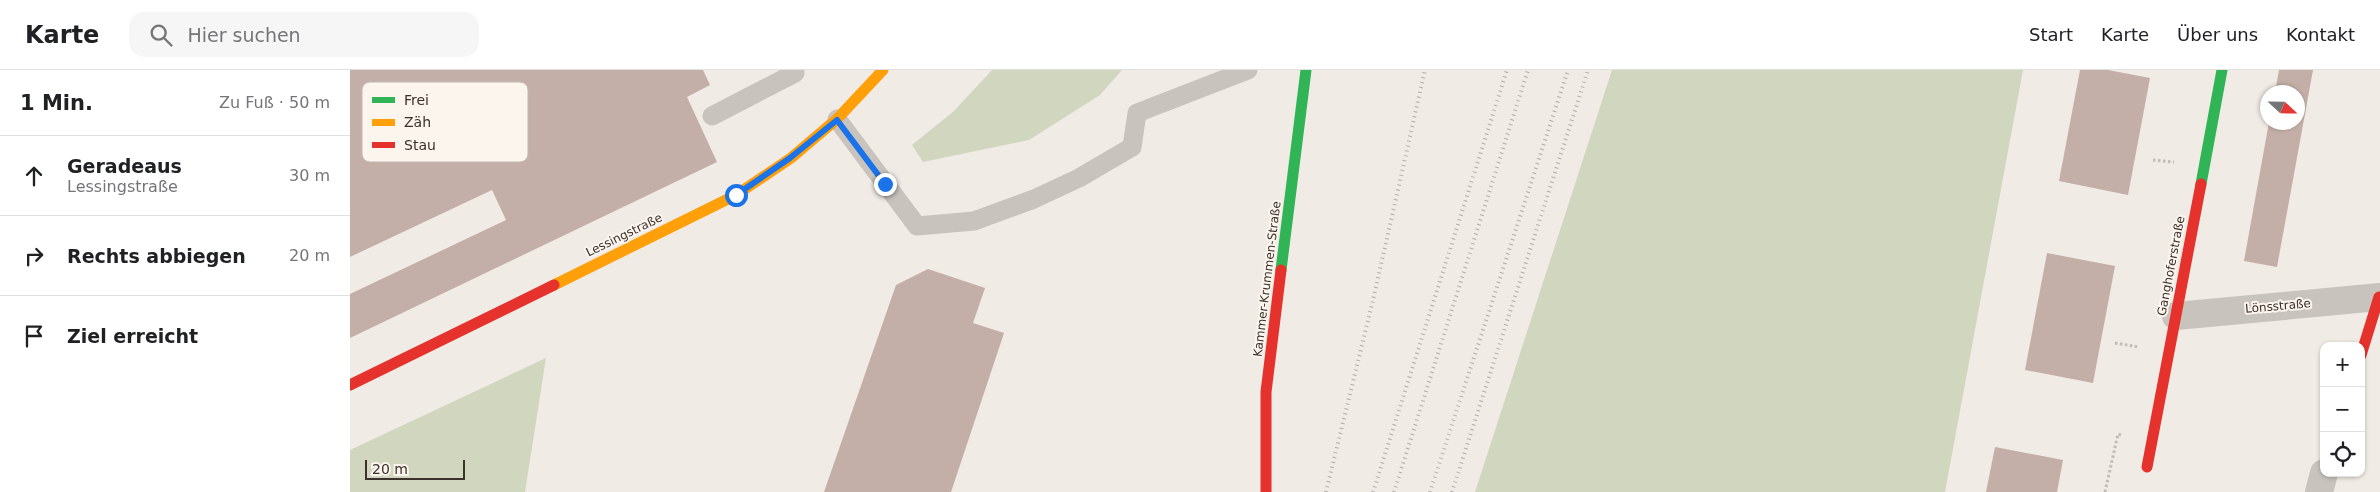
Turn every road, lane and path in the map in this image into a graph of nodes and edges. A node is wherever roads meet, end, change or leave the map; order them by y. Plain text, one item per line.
1 (794, 70) edge
2 (883, 70) edge
3 (1248, 70) edge
4 (1306, 70) edge
5 (2222, 70) edge
6 (712, 116) dead end
7 (837, 120) junction
8 (2380, 297) edge
9 (2176, 316) junction
10 (2365, 343) edge
11 (350, 385) edge
12 (2148, 468) dead end
13 (2323, 477) edge
14 (1266, 492) edge
15 (2319, 492) edge

1 - 6 lane
2 - 7 street, Lessingstraße
3 - 7 lane
4 - 14 street, Kammer-Krummen-Straße
5 - 9 street, Ganghoferstraße
7 - 11 street, Lessingstraße
8 - 9 street, Lönsstraße
8 - 10 street
9 - 12 street, Ganghoferstraße
13 - 15 street

